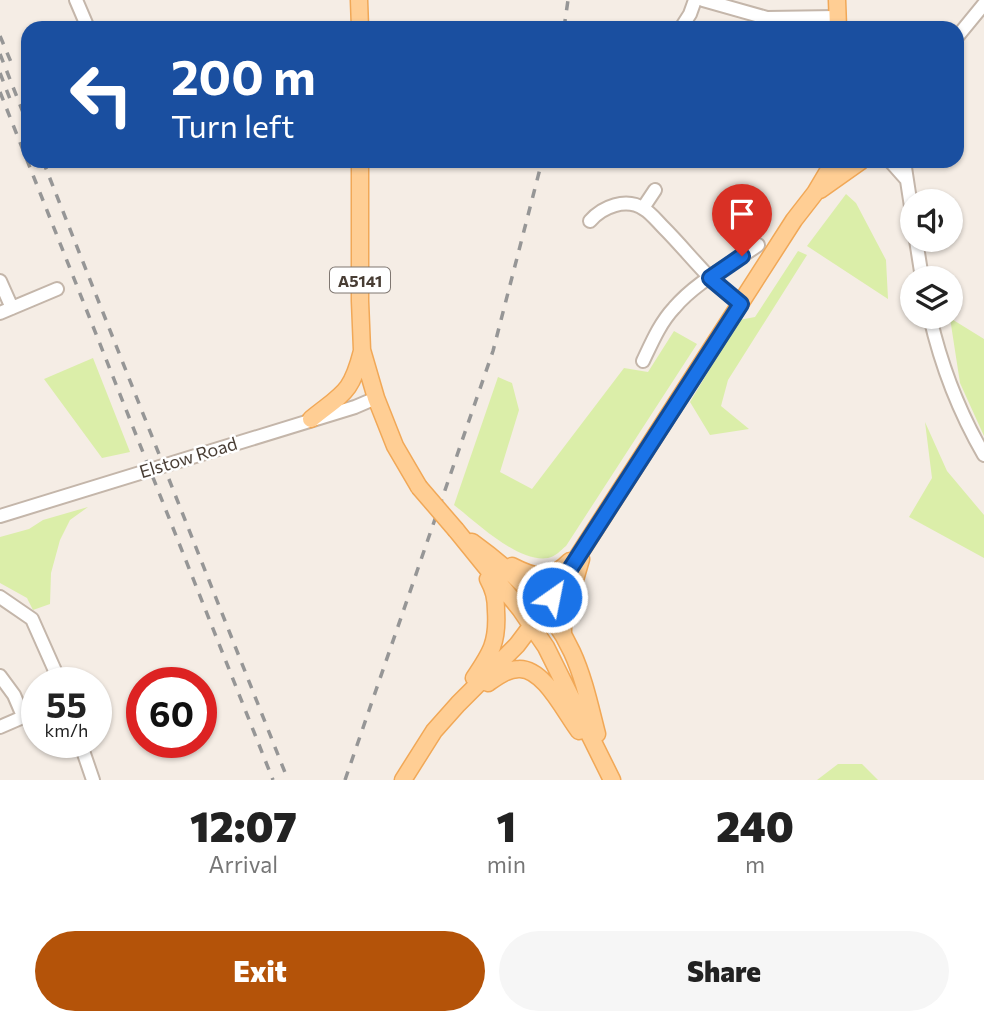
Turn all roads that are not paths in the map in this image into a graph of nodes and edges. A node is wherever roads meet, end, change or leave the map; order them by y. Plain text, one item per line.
1 (76, 0) edge
2 (359, 0) edge
3 (695, 0) edge
4 (702, 0) edge
5 (837, 0) edge
6 (984, 4) edge
7 (85, 21) edge
8 (360, 21) edge
9 (686, 21) edge
10 (761, 21) edge
11 (838, 21) edge
12 (964, 28) edge
13 (360, 168) edge
14 (830, 168) edge
15 (851, 168) edge
16 (896, 168) edge
17 (905, 168) edge
18 (906, 179) junction
19 (908, 189) edge
20 (655, 190) dead end
21 (816, 193) junction
22 (643, 208) junction
23 (590, 221) dead end
24 (758, 245) dead end
25 (710, 278) junction
26 (0, 281) edge
27 (57, 289) dead end
28 (741, 304) junction
29 (6, 311) edge
30 (933, 329) edge
31 (362, 350) junction
32 (643, 361) dead end
33 (376, 398) junction
34 (311, 419) junction
35 (984, 455) edge
36 (0, 516) edge
37 (456, 530) junction
38 (584, 547) junction
39 (487, 553) junction
40 (0, 597) edge
41 (544, 609) junction
42 (532, 625) junction
43 (563, 634) junction
44 (53, 667) edge
45 (0, 676) edge
46 (458, 704) junction
47 (21, 711) edge
48 (21, 717) edge
49 (0, 727) edge
50 (85, 758) edge
51 (603, 761) junction
52 (93, 780) edge
53 (403, 780) edge
54 (612, 780) edge

1 - 7 street
2 - 8 main road
3 - 9 street
4 - 10 street
5 - 11 main road
6 - 12 street
13 - 31 main road, A5141
14 - 21 main road
15 - 21 main road
16 - 18 street
17 - 18 street
18 - 19 street
20 - 22 street
21 - 28 main road
22 - 23 street
22 - 25 street
24 - 25 street
25 - 28 street
25 - 32 street
26 - 29 street
27 - 29 street
28 - 38 main road
30 - 35 street
31 - 33 main road, A5141
31 - 34 main road
33 - 34 street, Elstow Road
33 - 37 main road, A5141, bridge
34 - 36 street, Elstow Road
37 - 39 main road
37 - 42 main road, A5141
37 - 46 main road
38 - 39 main road
38 - 41 main road
38 - 43 main road
39 - 41 main road
40 - 44 street
41 - 42 main road
41 - 43 main road
42 - 46 main road
42 - 51 main road, A5141
43 - 51 main road
45 - 47 street
46 - 51 main road
46 - 53 main road
48 - 49 street
50 - 52 street
51 - 54 main road, A5141

